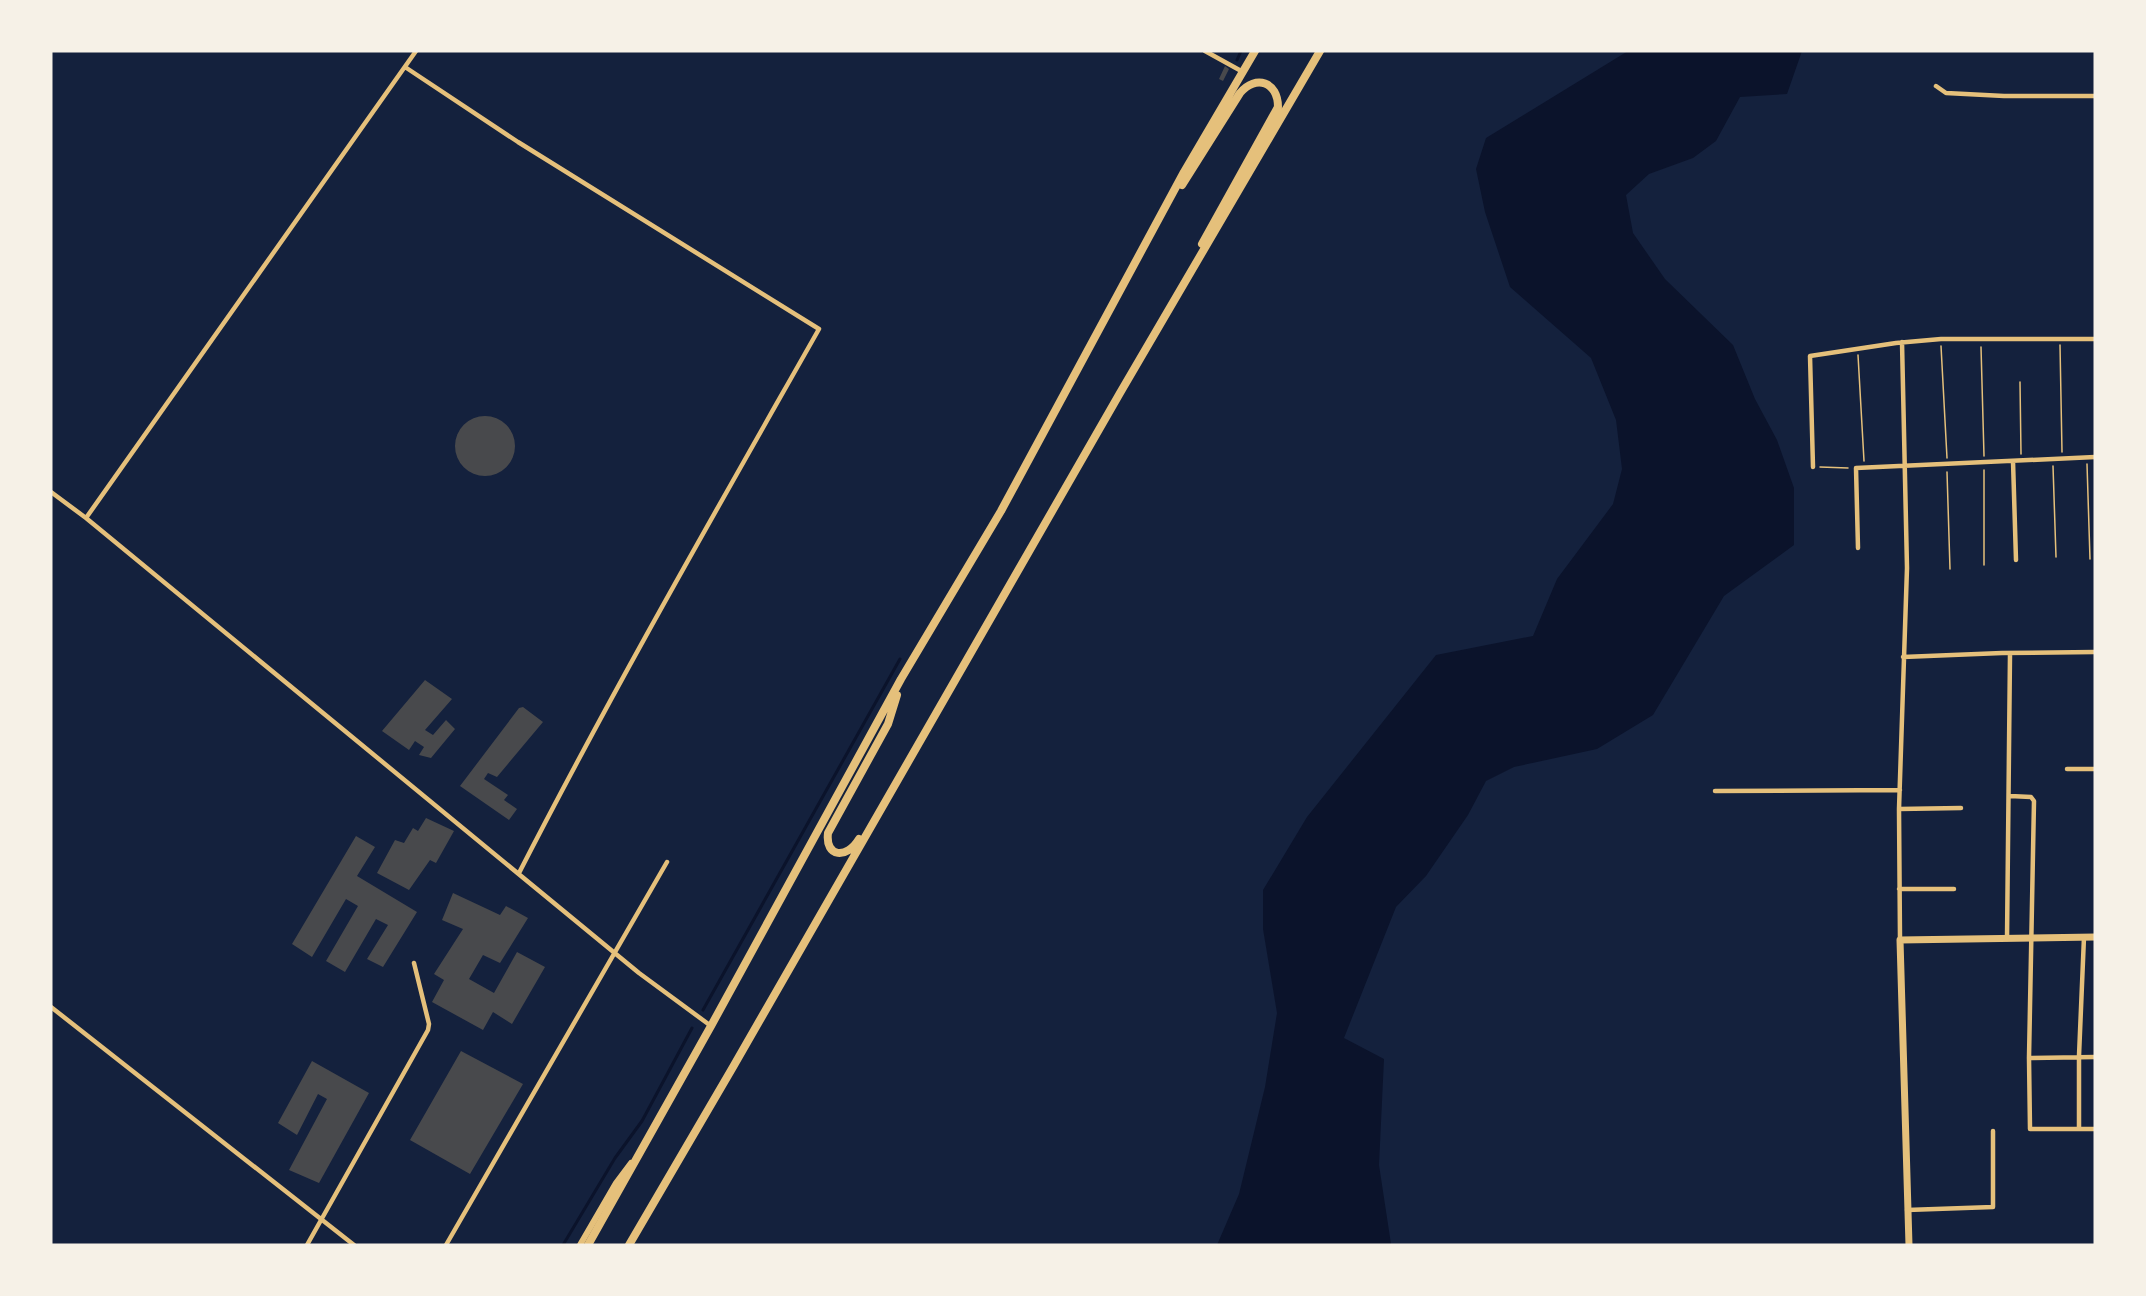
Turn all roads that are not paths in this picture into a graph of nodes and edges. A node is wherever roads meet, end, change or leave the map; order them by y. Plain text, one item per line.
1 (416, 51) edge
2 (1205, 51) edge
3 (1255, 51) edge
4 (1320, 51) edge
5 (405, 67) junction
6 (1243, 72) junction
7 (1936, 86) dead end
8 (2095, 96) edge
9 (1139, 255) junction
10 (1187, 278) junction
11 (2095, 339) edge
12 (1902, 342) junction
13 (2095, 457) edge
14 (2013, 461) junction
15 (1813, 467) road end
16 (1905, 467) junction
17 (51, 492) edge
18 (86, 518) junction
19 (1858, 548) dead end
20 (2016, 560) dead end
21 (2095, 652) edge
22 (2010, 654) junction
23 (1903, 657) junction
24 (901, 679) junction
25 (932, 720) junction
26 (2067, 769) dead end
27 (2095, 769) edge
28 (1900, 790) junction
29 (1715, 791) dead end
30 (2010, 796) junction
31 (1961, 808) dead end
32 (1899, 809) junction
33 (667, 862) dead end
34 (519, 873) junction
35 (1899, 889) junction
36 (1954, 889) dead end
37 (2084, 937) junction
38 (2095, 937) edge
39 (2031, 938) junction
40 (2007, 939) junction
41 (1900, 940) junction
42 (616, 953) junction
43 (414, 963) dead end
44 (51, 1007) edge
45 (711, 1026) junction
46 (2079, 1056) junction
47 (2095, 1057) edge
48 (2029, 1058) junction
49 (2079, 1129) junction
50 (2095, 1129) edge
51 (1993, 1131) dead end
52 (641, 1150) junction
53 (1907, 1210) junction
54 (322, 1220) junction
55 (308, 1245) edge
56 (354, 1245) edge
57 (446, 1245) edge
58 (580, 1245) edge
59 (588, 1245) edge
60 (629, 1245) edge
61 (1909, 1245) edge

1 - 5 street
2 - 6 street
3 - 6 main road
4 - 10 main road
5 - 18 street
5 - 34 street
6 - 9 main road
7 - 8 street
9 - 10 main road
9 - 24 main road
10 - 25 main road
11 - 12 street
12 - 15 street
12 - 16 street
13 - 14 street
14 - 16 street
14 - 20 street
16 - 19 street
16 - 23 street
17 - 18 street
18 - 34 street
21 - 22 street
22 - 23 street
22 - 30 street
23 - 28 street
24 - 25 main road
24 - 45 main road
25 - 60 main road
26 - 27 street
28 - 29 street
28 - 32 street
30 - 39 street
30 - 40 street
31 - 32 street
32 - 35 street
33 - 42 street
34 - 42 street
35 - 36 street
35 - 41 street
37 - 38 main road
37 - 39 main road
37 - 46 street
39 - 40 main road
39 - 48 street
40 - 41 main road
41 - 53 main road
42 - 45 street
42 - 57 street
43 - 54 street
44 - 54 street
45 - 52 main road
46 - 47 street
46 - 48 street
46 - 49 street
48 - 49 street
49 - 50 street
51 - 53 street
52 - 58 street
52 - 59 main road
53 - 61 main road
54 - 55 street
54 - 56 street

